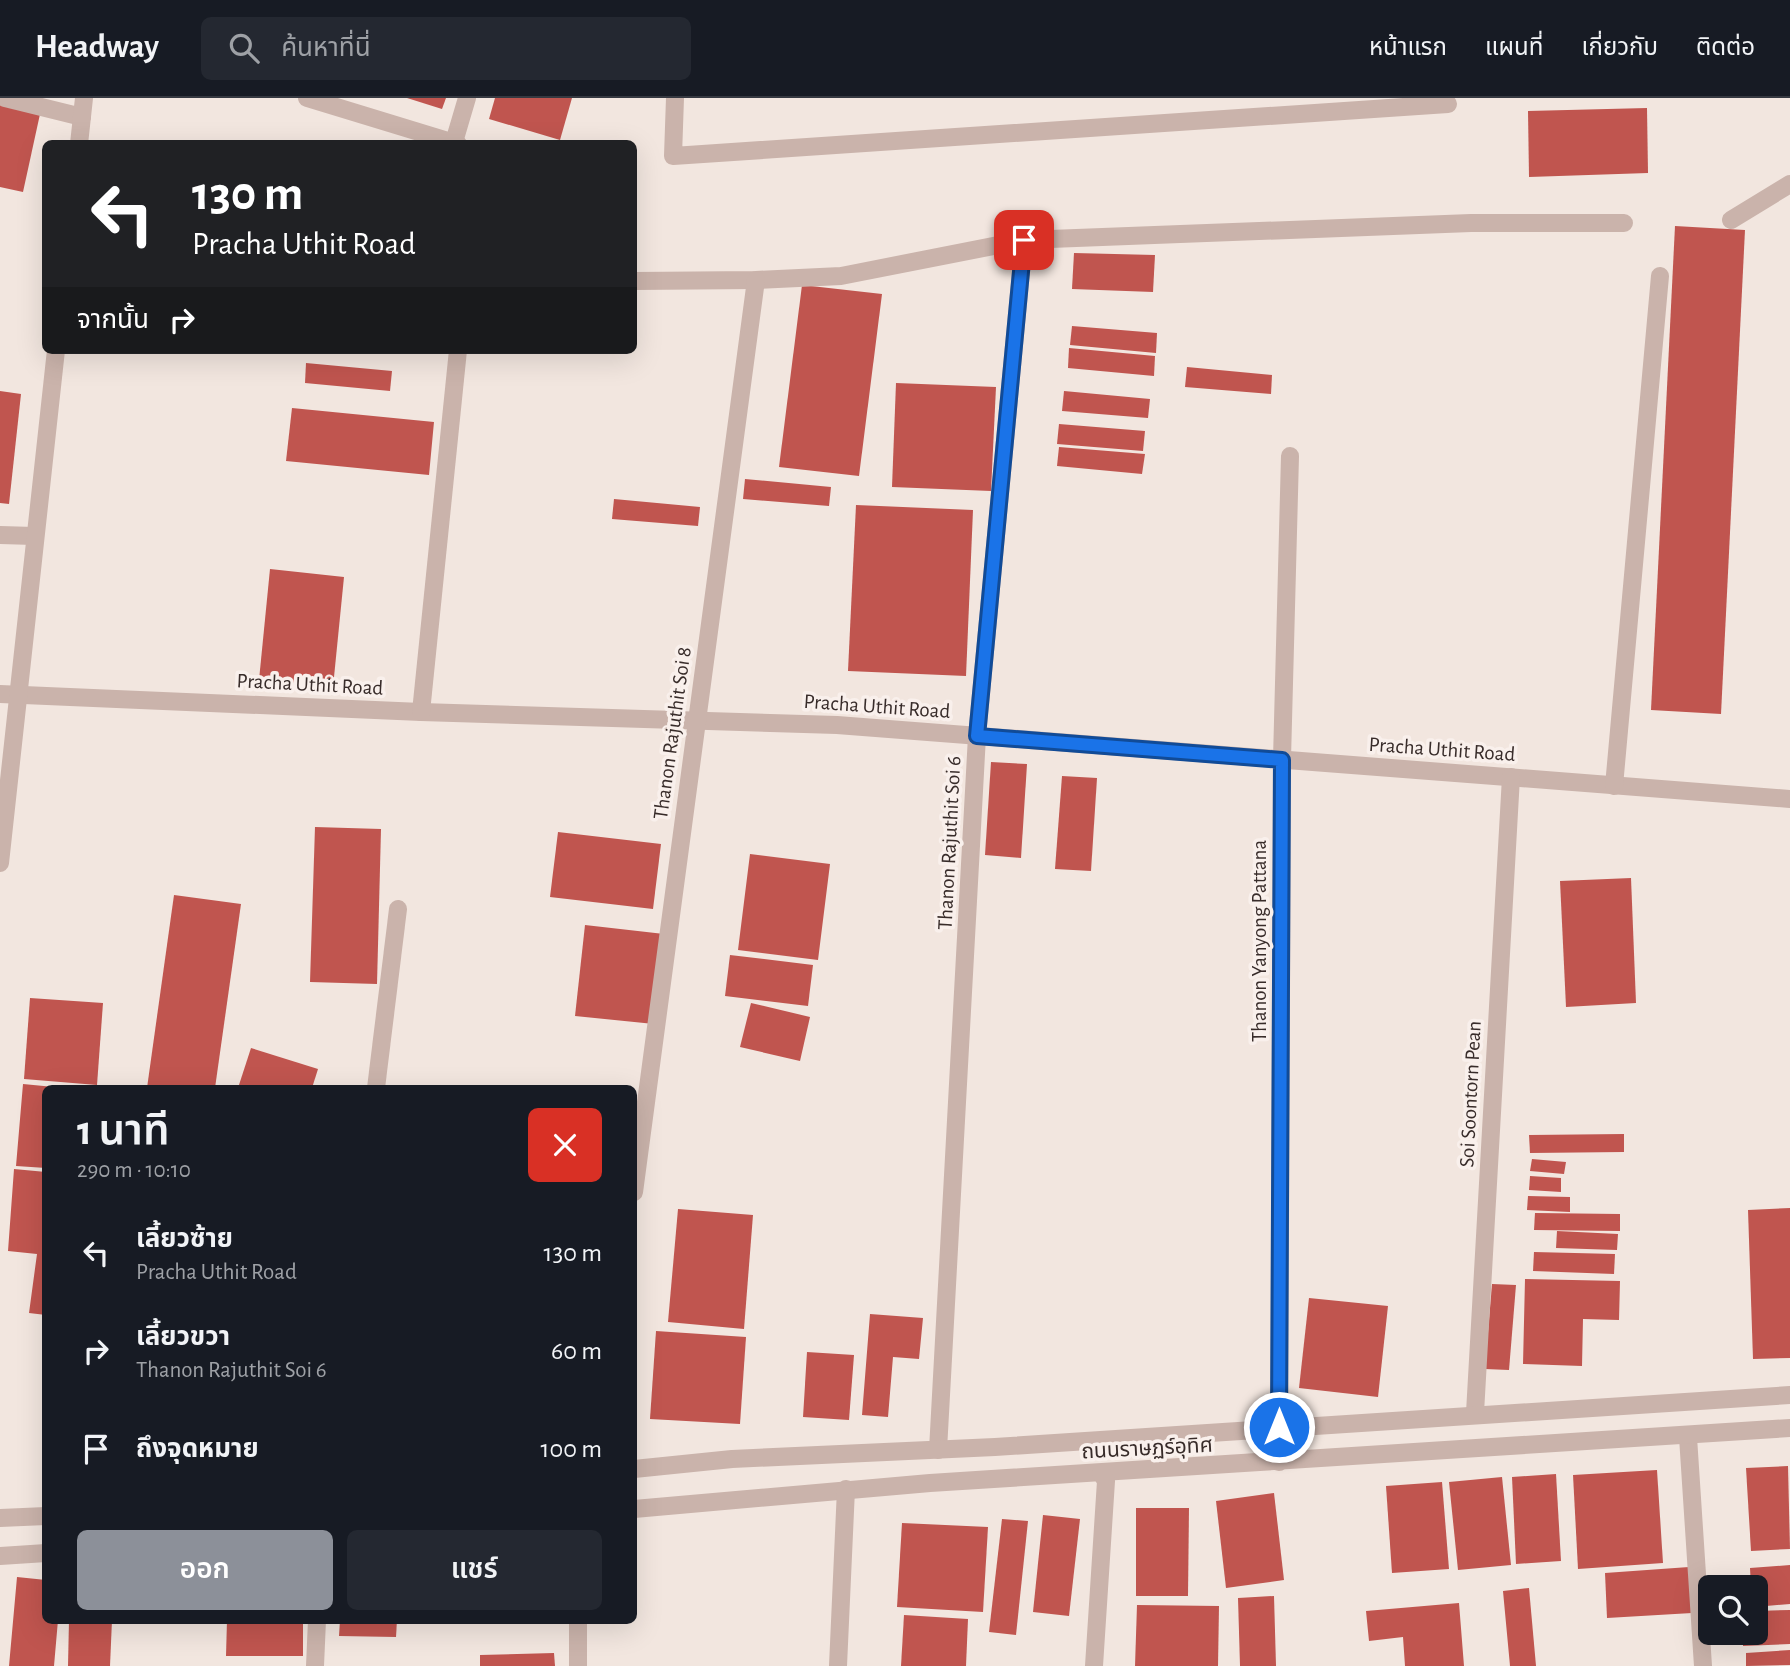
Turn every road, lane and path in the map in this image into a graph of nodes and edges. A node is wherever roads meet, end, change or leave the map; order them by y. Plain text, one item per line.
1 (5, 98) edge
2 (85, 98) edge
3 (307, 98) edge
4 (467, 98) edge
5 (675, 98) edge
6 (1430, 98) edge
7 (337, 102) edge
8 (82, 117) junction
9 (79, 140) edge
10 (447, 140) edge
11 (457, 140) edge
12 (1790, 184) edge
13 (1731, 220) dead end
14 (1624, 223) dead end
15 (1024, 240) junction
16 (1660, 276) dead end
17 (756, 280) junction
18 (637, 281) edge
19 (56, 354) edge
20 (458, 354) edge
21 (1290, 456) dead end
22 (0, 535) edge
23 (34, 536) junction
24 (0, 694) edge
25 (20, 695) junction
26 (421, 712) junction
27 (697, 720) junction
28 (977, 736) junction
29 (1282, 760) junction
30 (1511, 777) junction
31 (1615, 786) junction
32 (1790, 799) edge
33 (0, 863) edge
34 (398, 909) dead end
35 (376, 1085) edge
36 (637, 1170) edge
37 (1790, 1395) edge
38 (1475, 1413) junction
39 (1279, 1427) junction
40 (1790, 1428) edge
41 (1688, 1437) junction
42 (938, 1450) junction
43 (1279, 1462) junction
44 (637, 1469) edge
45 (1101, 1473) junction
46 (846, 1489) junction
47 (637, 1509) edge
48 (42, 1516) edge
49 (0, 1518) edge
50 (42, 1553) edge
51 (0, 1556) edge
52 (317, 1624) edge
53 (578, 1624) edge
54 (315, 1666) edge
55 (578, 1666) edge
56 (838, 1666) edge
57 (1094, 1666) edge
58 (1703, 1666) edge

1 - 8 street
2 - 8 street
3 - 7 street
4 - 11 street
5 - 6 street
7 - 10 street
8 - 9 street
12 - 13 street
14 - 15 street
15 - 17 street
15 - 28 street, Thanon Rajuthit Soi 6
16 - 31 street
17 - 18 street
17 - 27 street, Thanon Rajuthit Soi 8
19 - 23 street
20 - 26 street
21 - 29 street, Thanon Yanyong Pattana
22 - 23 street
23 - 25 street
24 - 25 street, Pracha Uthit Road
25 - 26 street, Pracha Uthit Road
25 - 33 street
26 - 27 street, Pracha Uthit Road
27 - 28 street, Pracha Uthit Road
27 - 36 street, Thanon Rajuthit Soi 8
28 - 29 street, Pracha Uthit Road
28 - 42 street, Thanon Rajuthit Soi 6
29 - 30 street, Pracha Uthit Road
29 - 39 street, Thanon Yanyong Pattana
30 - 31 street, Pracha Uthit Road
30 - 38 street, Soi Soontorn Pean
31 - 32 street, Pracha Uthit Road
34 - 35 street
37 - 38 street
38 - 39 street
39 - 42 street
39 - 43 street, Thanon Yanyong Pattana
40 - 41 street, ถนนราษฏร์อุทิศ
41 - 43 street, ถนนราษฏร์อุทิศ
41 - 58 street
42 - 44 street
43 - 45 street, ถนนราษฏร์อุทิศ
45 - 46 street, ถนนราษฏร์อุทิศ
45 - 57 street
46 - 47 street, ถนนราษฏร์อุทิศ
46 - 56 street
48 - 49 street
50 - 51 street
52 - 54 street
53 - 55 street

